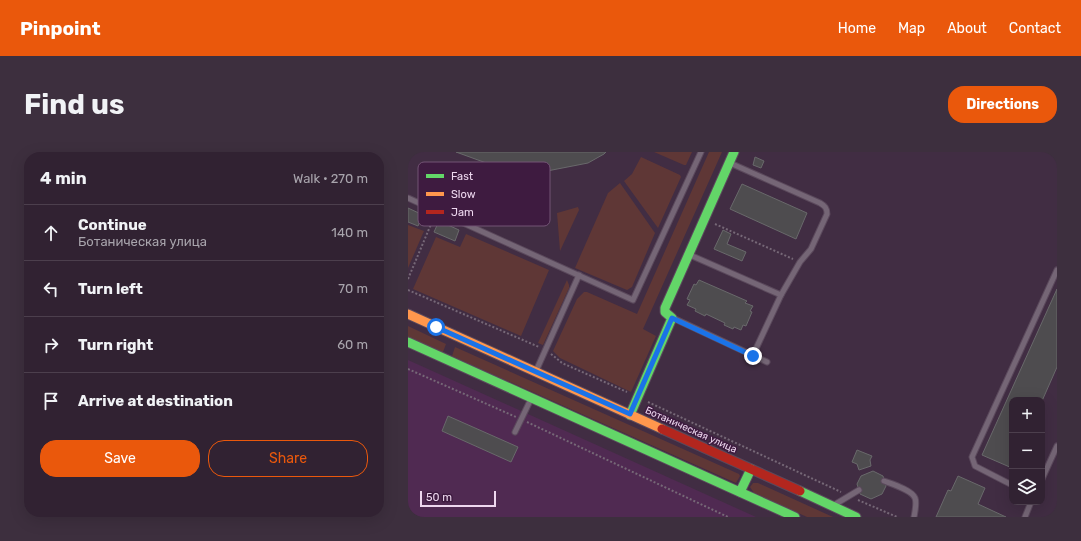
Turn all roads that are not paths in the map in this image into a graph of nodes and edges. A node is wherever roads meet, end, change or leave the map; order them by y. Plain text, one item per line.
1 (701, 152) edge
2 (734, 152) edge
3 (729, 163) junction
4 (408, 198) edge
5 (418, 202) edge
6 (470, 226) edge
7 (689, 254) junction
8 (1057, 270) edge
9 (579, 275) junction
10 (780, 295) junction
11 (408, 314) edge
12 (672, 318) junction
13 (408, 342) edge
14 (753, 356) junction
15 (767, 362) dead end
16 (535, 372) junction
17 (532, 398) junction
18 (630, 414) junction
19 (515, 432) dead end
20 (1057, 446) edge
21 (751, 469) junction
22 (1045, 472) edge
23 (884, 481) dead end
24 (1009, 483) edge
25 (859, 490) dead end
26 (740, 492) junction
27 (1030, 505) edge
28 (832, 506) junction
29 (795, 517) edge
30 (856, 517) edge
31 (914, 517) edge
32 (1024, 517) edge

1 - 9 lane
2 - 3 main road
3 - 7 main road
3 - 10 lane
4 - 5 lane
6 - 9 lane
7 - 10 lane
7 - 12 main road
8 - 24 lane
9 - 16 lane
10 - 14 lane
11 - 16 main road, Ботаническая улица
12 - 14 lane
12 - 18 main road
13 - 17 main road
14 - 15 lane
16 - 18 main road, Ботаническая улица
17 - 19 lane
17 - 26 main road
18 - 21 main road, Ботаническая улица
20 - 22 lane
21 - 26 main road
21 - 28 main road, Ботаническая улица
23 - 31 lane
25 - 28 lane
26 - 29 main road
27 - 32 lane
28 - 30 main road, Ботаническая улица

